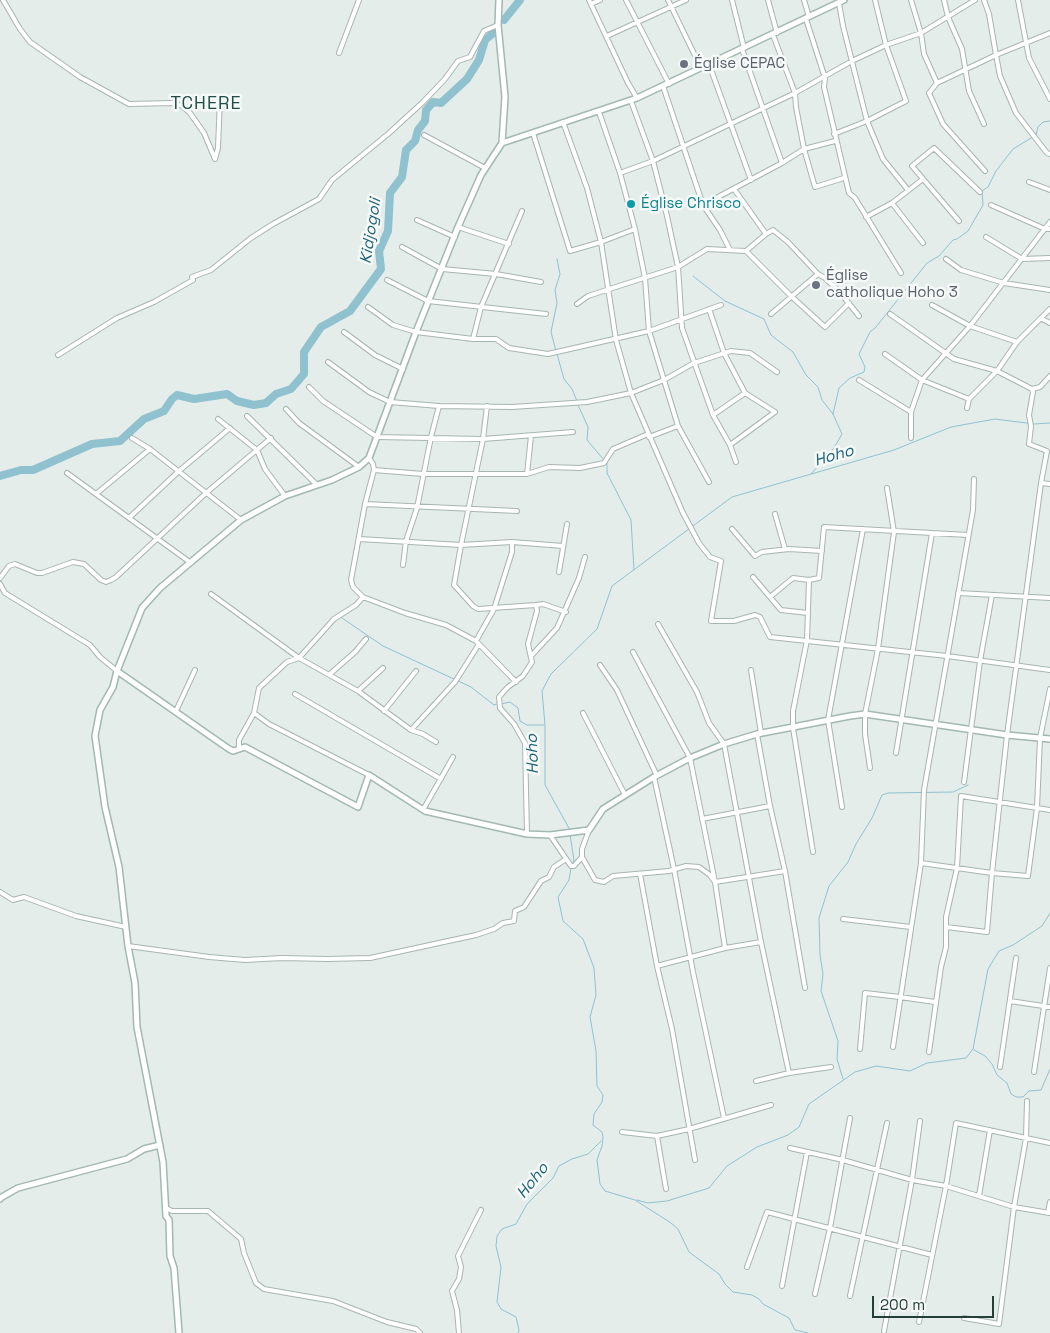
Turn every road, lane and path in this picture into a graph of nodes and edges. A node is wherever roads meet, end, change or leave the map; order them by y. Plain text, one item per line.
1 (3, 0) edge
2 (359, 0) edge
3 (499, 0) edge
4 (600, 0) edge
5 (626, 0) edge
6 (668, 0) edge
7 (686, 0) edge
8 (732, 0) edge
9 (768, 0) edge
10 (804, 0) edge
11 (875, 0) edge
12 (910, 0) edge
13 (944, 0) edge
14 (975, 0) edge
15 (984, 0) edge
16 (1018, 0) edge
17 (841, 1) edge
18 (590, 2) edge
19 (671, 7) junction
20 (948, 17) junction
21 (807, 18) junction
22 (636, 22) junction
23 (498, 25) junction
24 (1050, 32) edge
25 (921, 33) junction
26 (775, 34) junction
27 (607, 36) junction
28 (1026, 44) junction
29 (886, 45) junction
30 (743, 48) junction
31 (339, 53) dead end
32 (996, 55) junction
33 (852, 61) junction
34 (709, 64) junction
35 (701, 68) junction
36 (965, 70) junction
37 (824, 78) junction
38 (937, 83) junction
39 (666, 85) junction
40 (795, 93) junction
41 (220, 98) dead end
42 (637, 98) junction
43 (1050, 99) edge
44 (631, 101) junction
45 (762, 108) junction
46 (599, 112) junction
47 (867, 121) junction
48 (564, 122) junction
49 (731, 123) junction
50 (984, 124) dead end
51 (532, 133) junction
52 (834, 134) junction
53 (424, 135) dead end
54 (836, 141) junction
55 (502, 143) junction
56 (684, 146) junction
57 (804, 149) junction
58 (1050, 154) edge
59 (653, 161) junction
60 (782, 163) junction
61 (485, 168) junction
62 (985, 171) dead end
63 (620, 173) junction
64 (844, 178) junction
65 (923, 179) junction
66 (751, 180) junction
67 (1028, 182) dead end
68 (734, 189) junction
69 (908, 190) junction
70 (1050, 190) edge
71 (980, 192) dead end
72 (892, 203) junction
73 (703, 205) junction
74 (991, 205) dead end
75 (522, 211) dead end
76 (866, 217) junction
77 (417, 220) dead end
78 (959, 221) dead end
79 (1050, 222) edge
80 (458, 227) junction
81 (635, 229) junction
82 (1048, 229) edge
83 (766, 234) junction
84 (455, 237) junction
85 (986, 237) dead end
86 (601, 242) junction
87 (508, 244) junction
88 (923, 244) dead end
89 (402, 247) dead end
90 (730, 250) junction
91 (746, 251) junction
92 (1022, 258) junction
93 (1050, 258) edge
94 (946, 259) dead end
95 (678, 267) junction
96 (442, 269) junction
97 (900, 273) dead end
98 (496, 274) junction
99 (818, 274) junction
100 (645, 278) junction
101 (387, 280) dead end
102 (541, 282) dead end
103 (1004, 282) junction
104 (609, 290) junction
105 (1050, 290) edge
106 (791, 296) junction
107 (428, 301) junction
108 (849, 303) junction
109 (577, 304) dead end
110 (721, 305) dead end
111 (932, 305) dead end
112 (481, 307) junction
113 (368, 308) dead end
114 (709, 309) junction
115 (1050, 309) edge
116 (546, 314) dead end
117 (771, 314) dead end
118 (890, 314) dead end
119 (859, 316) dead end
120 (680, 319) junction
121 (1042, 319) junction
122 (1050, 323) edge
123 (970, 326) junction
124 (649, 331) junction
125 (344, 332) dead end
126 (416, 332) junction
127 (473, 339) junction
128 (616, 340) junction
129 (1017, 342) junction
130 (724, 353) junction
131 (885, 354) dead end
132 (945, 354) junction
133 (58, 355) dead end
134 (328, 362) dead end
135 (694, 363) junction
136 (403, 369) junction
137 (997, 371) junction
138 (777, 372) dead end
139 (1050, 376) edge
140 (664, 380) junction
141 (859, 380) dead end
142 (922, 380) junction
143 (309, 387) dead end
144 (1032, 389) junction
145 (631, 393) junction
146 (745, 393) junction
147 (969, 399) junction
148 (390, 402) junction
149 (439, 406) junction
150 (487, 406) junction
151 (966, 408) dead end
152 (286, 409) dead end
153 (911, 412) junction
154 (713, 415) junction
155 (247, 416) dead end
156 (218, 419) dead end
157 (678, 426) junction
158 (230, 428) junction
159 (573, 432) dead end
160 (648, 435) junction
161 (531, 436) junction
162 (377, 437) junction
163 (431, 437) junction
164 (132, 438) dead end
165 (271, 438) junction
166 (911, 438) dead end
167 (483, 439) junction
168 (730, 445) junction
169 (150, 448) junction
170 (257, 450) junction
171 (369, 458) junction
172 (736, 462) dead end
173 (359, 467) junction
174 (374, 470) junction
175 (179, 471) junction
176 (67, 473) dead end
177 (423, 474) junction
178 (475, 474) junction
179 (527, 474) junction
180 (974, 479) dead end
181 (709, 482) dead end
182 (1041, 484) junction
183 (1050, 484) edge
184 (318, 485) junction
185 (887, 488) dead end
186 (206, 493) junction
187 (96, 494) junction
188 (285, 496) junction
189 (365, 504) junction
190 (417, 508) junction
191 (469, 509) junction
192 (516, 511) dead end
193 (775, 514) dead end
194 (129, 518) junction
195 (241, 520) junction
196 (567, 524) dead end
197 (732, 529) dead end
198 (864, 529) junction
199 (894, 532) junction
200 (932, 533) junction
201 (968, 535) junction
202 (157, 538) junction
203 (359, 539) junction
204 (406, 541) junction
205 (512, 542) junction
206 (460, 545) junction
207 (563, 546) junction
208 (786, 549) junction
209 (822, 551) junction
210 (586, 557) dead end
211 (191, 562) junction
212 (403, 565) dead end
213 (558, 572) dead end
214 (753, 577) dead end
215 (0, 578) edge
216 (809, 580) junction
217 (0, 584) edge
218 (958, 593) junction
219 (211, 594) dead end
220 (992, 595) junction
221 (363, 597) junction
222 (770, 597) junction
223 (1025, 597) junction
224 (1050, 598) edge
225 (536, 605) junction
226 (494, 609) junction
227 (566, 612) junction
228 (808, 614) junction
229 (658, 624) dead end
230 (366, 639) dead end
231 (807, 640) junction
232 (478, 642) junction
233 (842, 644) junction
234 (878, 649) junction
235 (634, 652) dead end
236 (913, 652) junction
237 (531, 656) junction
238 (948, 656) junction
239 (299, 658) junction
240 (980, 661) junction
241 (600, 665) dead end
242 (1016, 666) junction
243 (383, 668) dead end
244 (195, 670) dead end
245 (752, 670) dead end
246 (1050, 670) edge
247 (118, 671) junction
248 (416, 671) dead end
249 (330, 674) junction
250 (516, 682) junction
251 (1050, 689) edge
252 (358, 690) junction
253 (295, 694) dead end
254 (176, 711) junction
255 (384, 711) junction
256 (254, 713) junction
257 (583, 713) dead end
258 (865, 714) junction
259 (902, 719) junction
260 (828, 720) junction
261 (935, 724) junction
262 (793, 728) junction
263 (970, 729) junction
264 (411, 730) junction
265 (759, 734) junction
266 (1007, 735) junction
267 (1040, 738) junction
268 (1050, 739) edge
269 (436, 742) dead end
270 (724, 744) junction
271 (239, 748) junction
272 (896, 752) dead end
273 (453, 757) dead end
274 (690, 758) junction
275 (870, 768) dead end
276 (369, 775) junction
277 (655, 776) junction
278 (441, 779) junction
279 (964, 782) dead end
280 (625, 795) junction
281 (1000, 802) junction
282 (770, 806) junction
283 (842, 807) dead end
284 (1037, 808) junction
285 (423, 810) junction
286 (1050, 810) edge
287 (738, 812) junction
288 (702, 819) junction
289 (589, 830) junction
290 (527, 834) junction
291 (550, 835) junction
292 (813, 852) dead end
293 (582, 857) junction
294 (566, 860) junction
295 (921, 863) junction
296 (957, 868) junction
297 (674, 869) junction
298 (785, 871) junction
299 (992, 873) junction
300 (640, 874) junction
301 (749, 876) junction
302 (715, 882) junction
303 (0, 892) edge
304 (843, 919) dead end
305 (126, 927) junction
306 (912, 927) junction
307 (946, 927) junction
308 (761, 942) junction
309 (128, 946) junction
310 (726, 948) junction
311 (692, 958) junction
312 (1016, 958) dead end
313 (657, 966) junction
314 (1050, 968) edge
315 (805, 988) dead end
316 (900, 996) junction
317 (1010, 1001) junction
318 (935, 1002) junction
319 (1043, 1006) junction
320 (1050, 1007) edge
321 (893, 1047) dead end
322 (860, 1049) dead end
323 (929, 1052) dead end
324 (831, 1067) dead end
325 (1000, 1067) dead end
326 (1034, 1072) dead end
327 (789, 1073) junction
328 (756, 1081) dead end
329 (1027, 1101) dead end
330 (771, 1105) dead end
331 (724, 1118) junction
332 (850, 1118) dead end
333 (920, 1121) dead end
334 (887, 1123) dead end
335 (689, 1129) junction
336 (990, 1130) junction
337 (622, 1132) dead end
338 (657, 1136) junction
339 (1026, 1138) junction
340 (1050, 1143) edge
341 (160, 1145) junction
342 (790, 1148) dead end
343 (808, 1152) junction
344 (695, 1160) dead end
345 (843, 1160) junction
346 (877, 1171) junction
347 (912, 1180) junction
348 (946, 1186) junction
349 (666, 1189) dead end
350 (979, 1196) junction
351 (0, 1199) edge
352 (1050, 1202) edge
353 (1014, 1207) junction
354 (166, 1208) junction
355 (481, 1210) dead end
356 (1049, 1213) edge
357 (795, 1219) junction
358 (830, 1228) junction
359 (864, 1237) junction
360 (900, 1245) junction
361 (932, 1255) junction
362 (748, 1267) dead end
363 (782, 1286) dead end
364 (815, 1294) dead end
365 (850, 1296) dead end
366 (964, 1318) dead end
367 (918, 1322) dead end
368 (884, 1331) dead end
369 (178, 1333) edge
370 (420, 1333) edge
371 (458, 1333) edge

1 - 41 street
2 - 31 street
3 - 23 street
4 - 18 street
5 - 22 street
6 - 19 street
7 - 19 street
8 - 30 street
9 - 26 street
10 - 21 street
11 - 29 street
12 - 25 street
13 - 20 street
14 - 20 street
15 - 32 street
16 - 28 street
17 - 21 street
17 - 33 street
18 - 27 street
19 - 22 street
19 - 35 street
20 - 25 street
20 - 36 street
21 - 26 street
21 - 37 street
22 - 27 street
22 - 39 street
23 - 55 street
23 - 133 street
24 - 28 street
25 - 29 street
25 - 38 street
26 - 30 street
26 - 40 street
27 - 42 street
28 - 32 street
28 - 43 street
29 - 33 street
29 - 47 street
30 - 34 street
30 - 45 street
32 - 36 street
32 - 58 street
33 - 37 street
33 - 47 street
34 - 35 street
34 - 49 street
35 - 39 street
36 - 38 street
36 - 50 street
37 - 40 street
37 - 52 street
38 - 62 street
39 - 42 street
39 - 56 street
40 - 45 street
40 - 57 street
42 - 44 street
44 - 46 street
44 - 59 street
45 - 49 street
45 - 60 street
46 - 48 street
46 - 63 street
47 - 52 street
47 - 69 street
48 - 51 street
48 - 86 street
49 - 56 street
49 - 66 street
51 - 55 street
51 - 86 street
52 - 54 street
53 - 61 street
54 - 57 street
54 - 64 street
55 - 61 street
56 - 59 street
56 - 73 street
57 - 60 street
57 - 64 street
59 - 63 street
59 - 95 street
60 - 66 street
61 - 80 street
63 - 81 street
64 - 76 street
65 - 69 street
65 - 71 street
65 - 78 street
66 - 68 street
67 - 70 street
68 - 73 street
68 - 83 street
69 - 72 street
72 - 76 street
72 - 88 street
73 - 90 street
74 - 82 street
75 - 87 street
76 - 97 street
77 - 84 street
79 - 82 street
80 - 84 street
80 - 87 street
81 - 86 street
81 - 100 street
82 - 92 street
83 - 91 street
83 - 99 street
84 - 96 street
85 - 92 street
86 - 104 street
87 - 98 street
89 - 96 street
90 - 91 street
90 - 95 street
91 - 106 street
92 - 93 street
92 - 103 street
94 - 103 street
95 - 100 street
95 - 120 street
96 - 98 street
96 - 107 street
98 - 102 street
98 - 112 street
99 - 106 street
99 - 108 street
100 - 104 street
100 - 124 street
101 - 107 street
103 - 105 street
103 - 123 street
104 - 109 street
104 - 128 street
106 - 108 street
106 - 117 street
107 - 112 street
107 - 126 street
108 - 119 street
110 - 114 street
111 - 123 street
112 - 116 street
112 - 127 street
113 - 126 street
114 - 120 street
114 - 130 street
115 - 121 street
118 - 132 street
120 - 124 street
120 - 135 street
121 - 122 street
121 - 129 street
123 - 129 street
123 - 132 street
124 - 128 street
124 - 140 street
125 - 136 street
126 - 127 street
126 - 136 street
127 - 128 street
128 - 145 street
129 - 137 street
130 - 135 street
130 - 138 street
130 - 146 street
131 - 142 street
132 - 137 street
132 - 142 street
134 - 148 street
135 - 140 street
135 - 154 street
136 - 148 street
137 - 144 street
137 - 147 street
139 - 144 street
140 - 145 street
140 - 157 street
141 - 153 street
142 - 147 street
142 - 153 street
143 - 162 street
144 - 182 street
145 - 150 street
145 - 160 street
146 - 154 street
146 - 168 street
147 - 151 street
148 - 149 street
148 - 162 street
149 - 150 street
149 - 163 street
150 - 167 street
152 - 173 street
153 - 166 street
154 - 168 street
155 - 165 street
156 - 158 street
157 - 160 street
157 - 181 street
158 - 170 street
158 - 175 street
159 - 161 street
160 - 179 street
160 - 231 street
161 - 167 street
161 - 179 street
162 - 163 street
162 - 171 street
163 - 167 street
163 - 177 street
164 - 169 street
165 - 170 street
165 - 184 street
167 - 178 street
168 - 172 street
169 - 175 street
169 - 187 street
170 - 186 street
170 - 188 street
171 - 173 street
171 - 174 street
173 - 184 street
174 - 177 street
174 - 189 street
175 - 186 street
175 - 194 street
176 - 187 street
177 - 178 street
177 - 190 street
178 - 179 street
178 - 191 street
180 - 201 street
182 - 183 street
182 - 223 street
184 - 188 street
185 - 199 street
186 - 195 street
186 - 202 street
187 - 194 street
188 - 195 street
189 - 190 street
189 - 203 street
190 - 191 street
190 - 204 street
191 - 192 street
191 - 206 street
193 - 208 street
194 - 202 street
195 - 211 street
196 - 207 street
197 - 208 street
198 - 199 street
198 - 209 street
198 - 233 street
199 - 200 street
199 - 234 street
200 - 201 street
200 - 236 street
201 - 218 street
202 - 211 street
202 - 215 street
203 - 204 street
203 - 221 street
204 - 206 street
204 - 212 street
205 - 206 street
205 - 207 street
205 - 226 street
206 - 226 street
207 - 213 street
208 - 209 street
209 - 216 street
210 - 227 street
211 - 247 street
214 - 222 street
216 - 222 street
216 - 228 street
217 - 247 street
218 - 220 street
218 - 238 street
219 - 239 street
220 - 223 street
220 - 240 street
221 - 232 street
221 - 239 street
222 - 228 street
223 - 224 street
223 - 242 street
225 - 226 street
225 - 227 street
225 - 237 street
226 - 232 street
227 - 237 street
228 - 231 street
229 - 270 street
230 - 249 street
231 - 233 street
231 - 262 street
232 - 250 street
232 - 264 street
233 - 234 street
233 - 260 street
234 - 236 street
234 - 258 street
235 - 274 street
236 - 238 street
236 - 259 street
237 - 250 street
238 - 240 street
238 - 261 street
239 - 249 street
239 - 256 street
240 - 242 street
240 - 263 street
241 - 277 street
242 - 246 street
242 - 266 street
243 - 252 street
244 - 254 street
245 - 265 street
247 - 254 street
247 - 305 street
248 - 255 street
249 - 252 street
250 - 290 street
251 - 267 street
252 - 255 street
253 - 278 street
254 - 271 street
255 - 264 street
256 - 271 street
256 - 276 street
257 - 280 street
258 - 259 street
258 - 260 street
258 - 275 street
259 - 261 street
259 - 272 street
260 - 262 street
260 - 283 street
261 - 263 street
261 - 295 street
262 - 265 street
262 - 292 street
263 - 266 street
263 - 279 street
264 - 269 street
265 - 270 street
265 - 282 street
266 - 267 street
266 - 281 street
267 - 268 street
267 - 284 street
270 - 274 street
270 - 287 street
271 - 276 street
273 - 278 street
274 - 277 street
274 - 288 street
276 - 285 street
277 - 280 street
277 - 297 street
278 - 285 street
280 - 289 street
281 - 284 street
281 - 296 street
281 - 299 street
282 - 287 street
282 - 298 street
284 - 286 street
284 - 299 street
285 - 290 street
287 - 288 street
287 - 301 street
288 - 302 street
289 - 291 street
289 - 293 street
290 - 291 street
291 - 294 street
293 - 294 street
293 - 300 street
294 - 309 street
295 - 296 street
295 - 306 street
296 - 299 street
296 - 307 street
297 - 300 street
297 - 302 street
297 - 311 street
298 - 301 street
298 - 315 street
299 - 307 street
300 - 313 street
301 - 302 street
301 - 308 street
302 - 310 street
303 - 305 street
304 - 306 street
305 - 309 street
306 - 316 street
307 - 318 street
308 - 310 street
308 - 327 street
309 - 341 street
310 - 311 street
311 - 313 street
311 - 331 street
312 - 317 street
313 - 335 street
314 - 319 street
316 - 318 street
316 - 321 street
316 - 322 street
317 - 319 street
317 - 325 street
318 - 323 street
319 - 320 street
319 - 326 street
324 - 327 street
327 - 328 street
329 - 339 street
330 - 331 street
331 - 335 street
332 - 345 street
333 - 347 street
334 - 346 street
335 - 338 street
335 - 344 street
336 - 339 street
336 - 348 street
336 - 350 street
337 - 338 street
338 - 349 street
339 - 340 street
339 - 353 street
341 - 351 street
341 - 354 street
342 - 343 street
343 - 345 street
343 - 357 street
345 - 346 street
345 - 358 street
346 - 347 street
346 - 359 street
347 - 348 street
347 - 360 street
348 - 350 street
348 - 361 street
350 - 353 street
352 - 356 street
353 - 356 street
353 - 366 street
354 - 369 street
354 - 370 street
355 - 371 street
357 - 358 street
357 - 362 street
357 - 363 street
358 - 359 street
358 - 364 street
359 - 360 street
359 - 365 street
360 - 361 street
360 - 368 street
361 - 367 street

